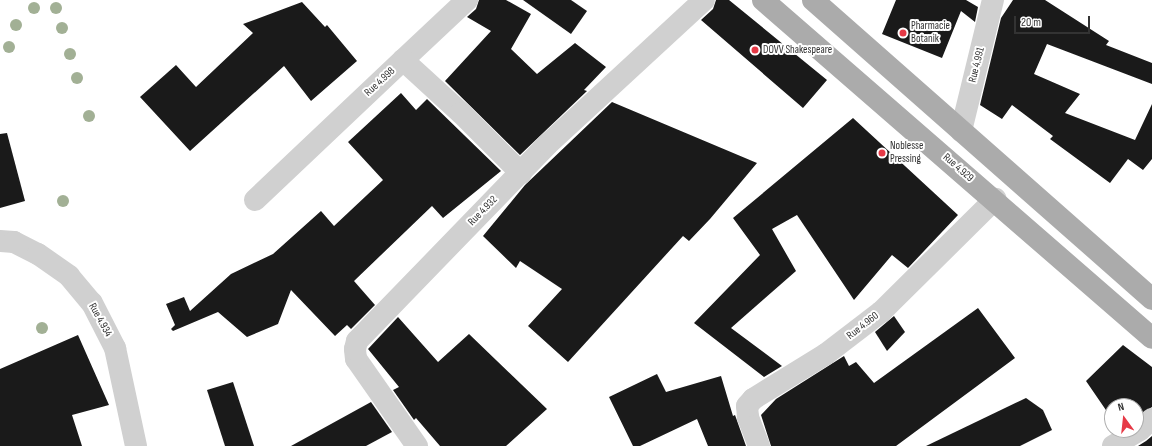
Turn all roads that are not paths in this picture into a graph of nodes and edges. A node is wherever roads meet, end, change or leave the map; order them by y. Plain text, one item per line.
1 (467, 0) edge
2 (704, 0) edge
3 (763, 0) edge
4 (813, 0) edge
5 (993, 0) edge
6 (403, 60) junction
7 (961, 131) junction
8 (521, 173) junction
9 (995, 199) junction
10 (255, 200) dead end
11 (0, 241) edge
12 (1152, 299) edge
13 (1152, 338) edge
14 (1152, 419) edge
15 (136, 446) edge
16 (417, 446) edge
17 (759, 446) edge
18 (1112, 446) edge

1 - 6 street
2 - 8 street, Rue 4.932
3 - 9 main road, Rue 4.929
4 - 7 main road
5 - 7 street, Rue 4.991
6 - 8 street, Rue 4.998
6 - 10 street, Rue 4.998
7 - 12 main road
8 - 16 street, Rue 4.932
9 - 13 main road, Rue 4.929
9 - 17 street, Rue 4.960
11 - 15 street, Rue 4.934
14 - 18 street

